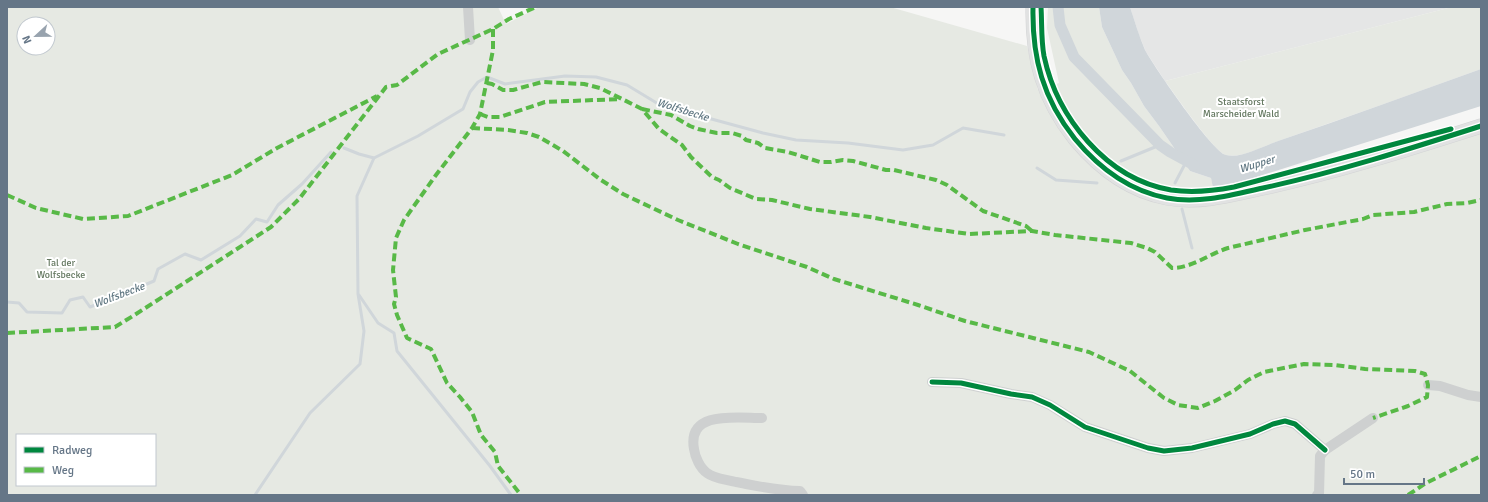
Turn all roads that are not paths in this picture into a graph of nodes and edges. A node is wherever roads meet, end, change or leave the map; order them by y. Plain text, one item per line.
1 (468, 7) edge
2 (1033, 7) edge
3 (470, 40) dead end
4 (1481, 126) edge
5 (932, 382) dead end
6 (1428, 385) dead end
7 (1481, 397) edge
8 (762, 418) dead end
9 (1373, 418) dead end
10 (1325, 450) junction
11 (803, 495) edge
12 (1317, 495) edge

1 - 3 street
2 - 4 main road
5 - 10 street
6 - 7 street
8 - 11 street
9 - 10 street
10 - 12 street

